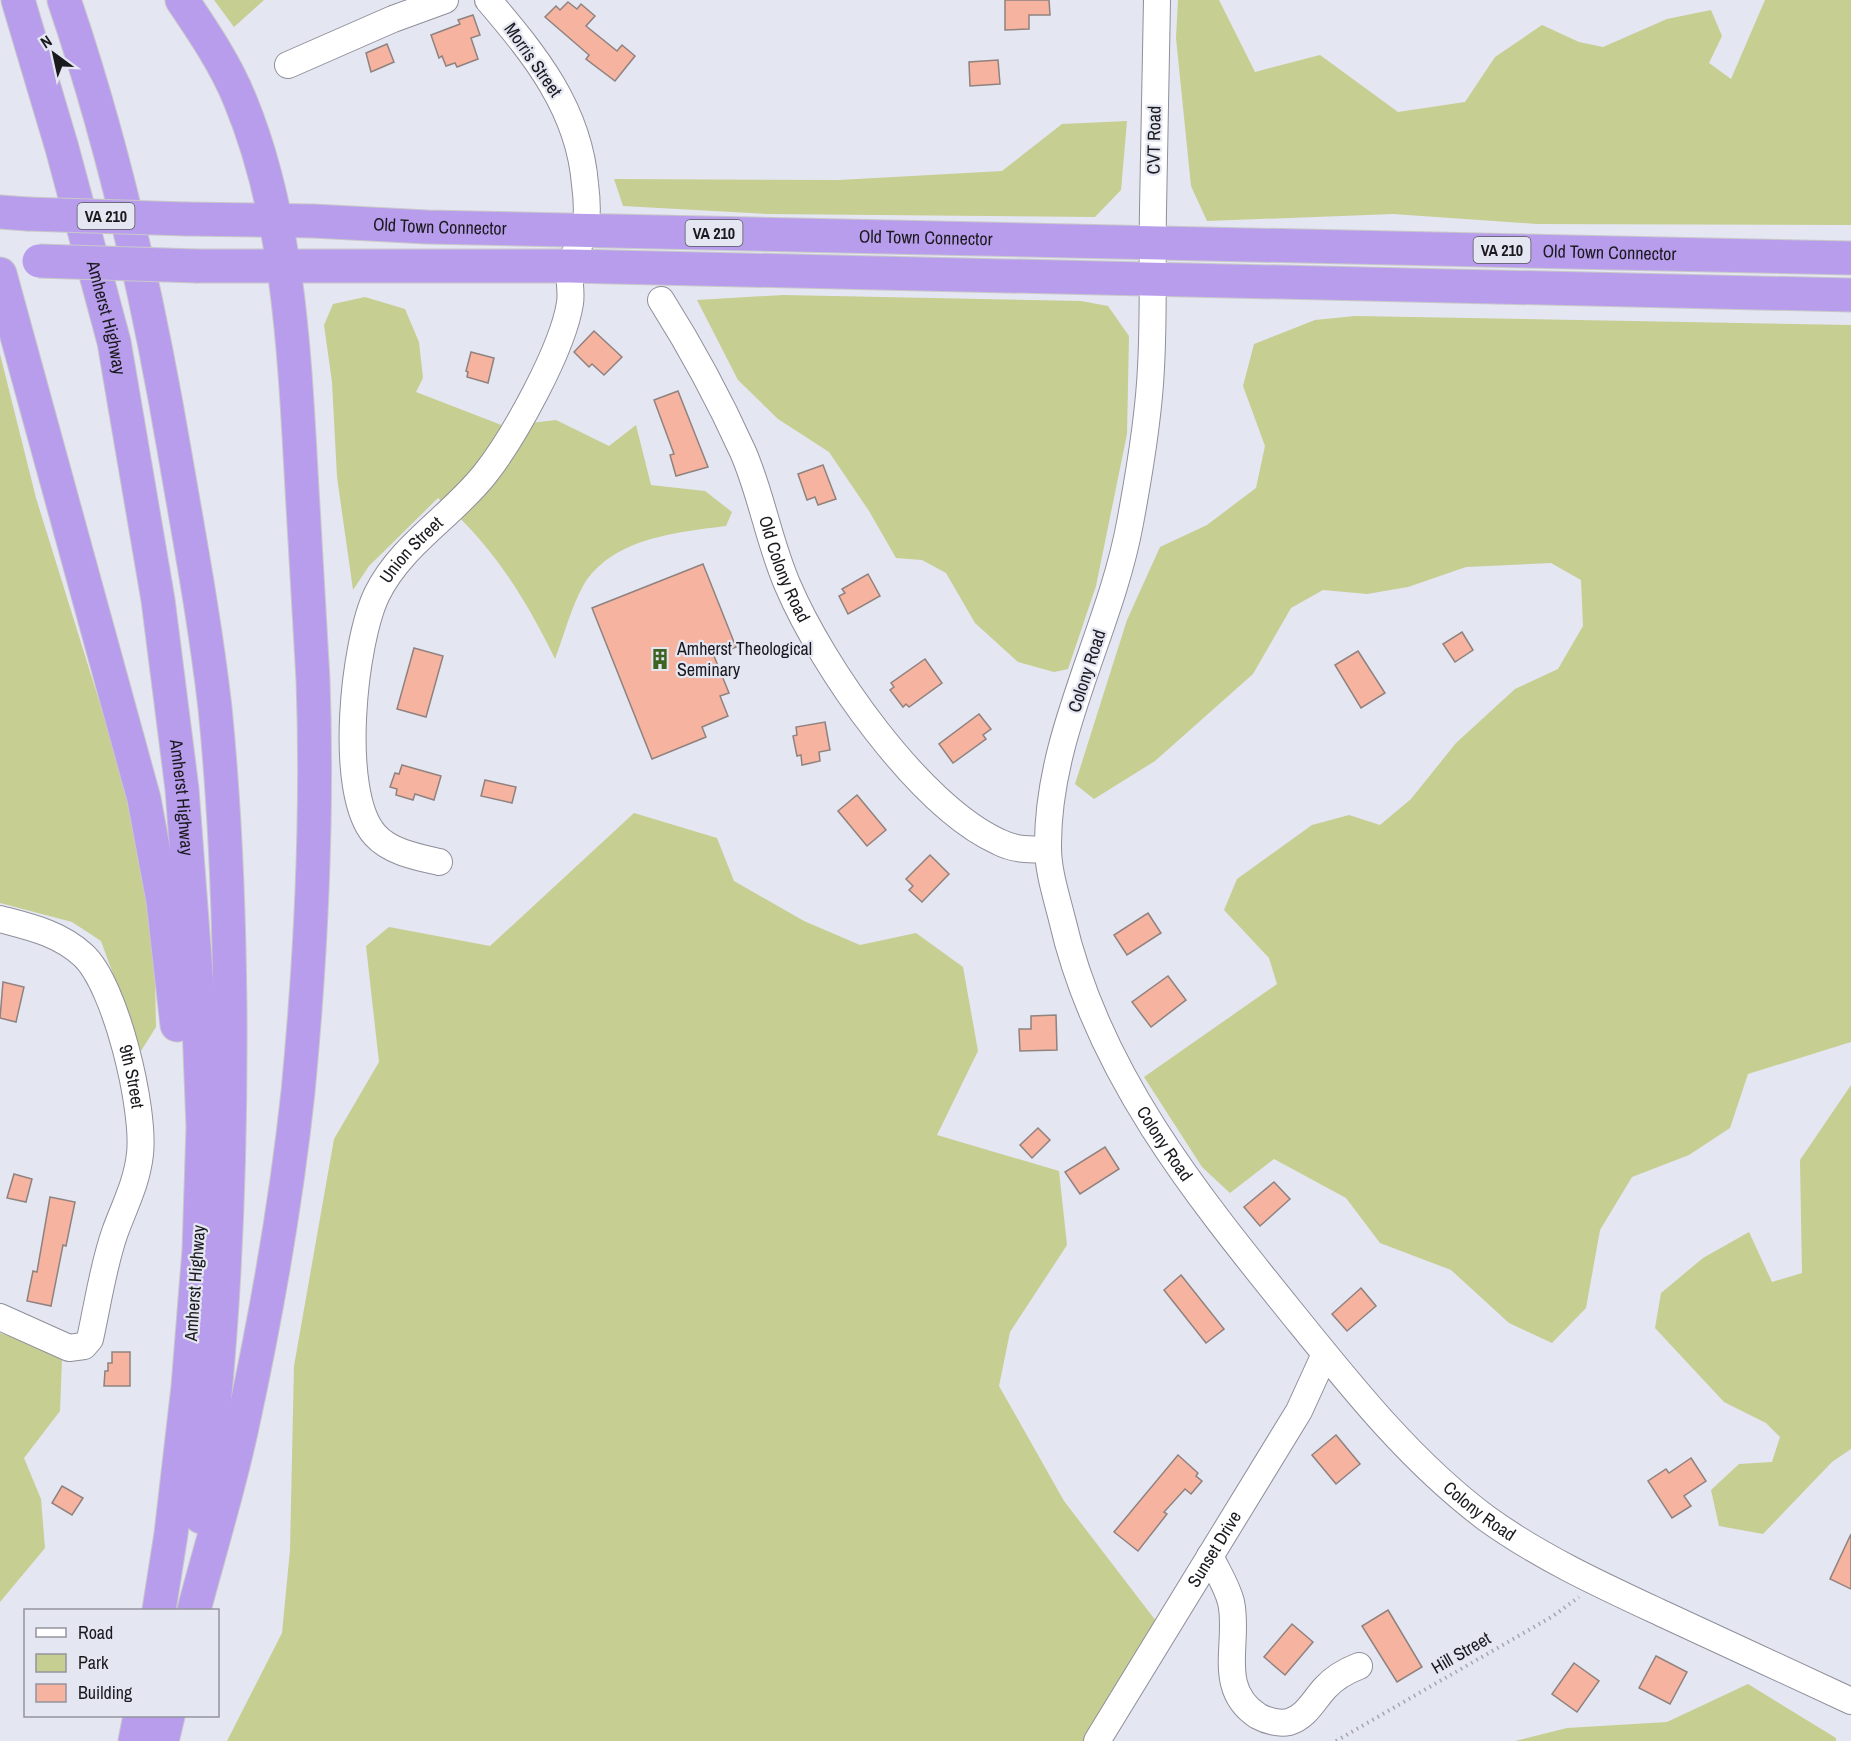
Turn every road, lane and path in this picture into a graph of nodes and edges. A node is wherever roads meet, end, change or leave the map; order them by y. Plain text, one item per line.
1 (18, 0) edge
2 (64, 0) edge
3 (182, 0) edge
4 (445, 0) edge
5 (488, 0) edge
6 (1157, 0) edge
7 (392, 9) edge
8 (288, 65) dead end
9 (14, 213) edge
10 (275, 220) junction
11 (585, 230) junction
12 (1152, 243) junction
13 (1851, 258) edge
14 (0, 260) edge
15 (570, 266) junction
16 (285, 267) junction
17 (0, 274) edge
18 (1153, 279) junction
19 (1851, 295) edge
20 (661, 300) dead end
21 (1048, 849) junction
22 (439, 862) dead end
23 (0, 919) edge
24 (0, 1317) edge
25 (1325, 1354) junction
26 (188, 1387) junction
27 (1210, 1556) junction
28 (1595, 1582) junction
29 (159, 1609) edge
30 (185, 1609) edge
31 (195, 1609) edge
32 (1359, 1666) dead end
33 (1851, 1701) edge
34 (140, 1717) edge
35 (168, 1717) edge
36 (135, 1741) edge
37 (162, 1741) edge
38 (1097, 1741) edge
39 (1336, 1741) edge

1 - 26 highway, Amherst Highway
2 - 30 highway, Amherst Highway
3 - 10 highway
4 - 7 street
5 - 11 street, Morris Street
6 - 12 street, CVT Road
7 - 8 street
9 - 10 highway, Old Town Connector / VA 210, bridge
10 - 11 highway, Old Town Connector / VA 210
10 - 16 highway
11 - 12 highway, Old Town Connector / VA 210
11 - 15 street, Union Street
12 - 13 highway, Old Town Connector / VA 210
12 - 18 street, CVT Road
14 - 16 highway, Old Town Connector / VA 210, bridge
15 - 16 highway, Old Town Connector / VA 210
15 - 18 highway, Old Town Connector / VA 210
15 - 22 street, Union Street
16 - 31 highway
17 - 26 highway
18 - 19 highway, Old Town Connector / VA 210
18 - 21 street, Colony Road
20 - 21 street, Old Colony Road
21 - 25 street, Colony Road
23 - 24 street, 9th Street
25 - 27 street, Sunset Drive
25 - 28 street, Colony Road
26 - 29 highway, Amherst Highway
27 - 32 street
27 - 38 street, Sunset Drive
28 - 33 street, Colony Road
28 - 39 path, Hill Street
34 - 36 highway
35 - 37 highway

